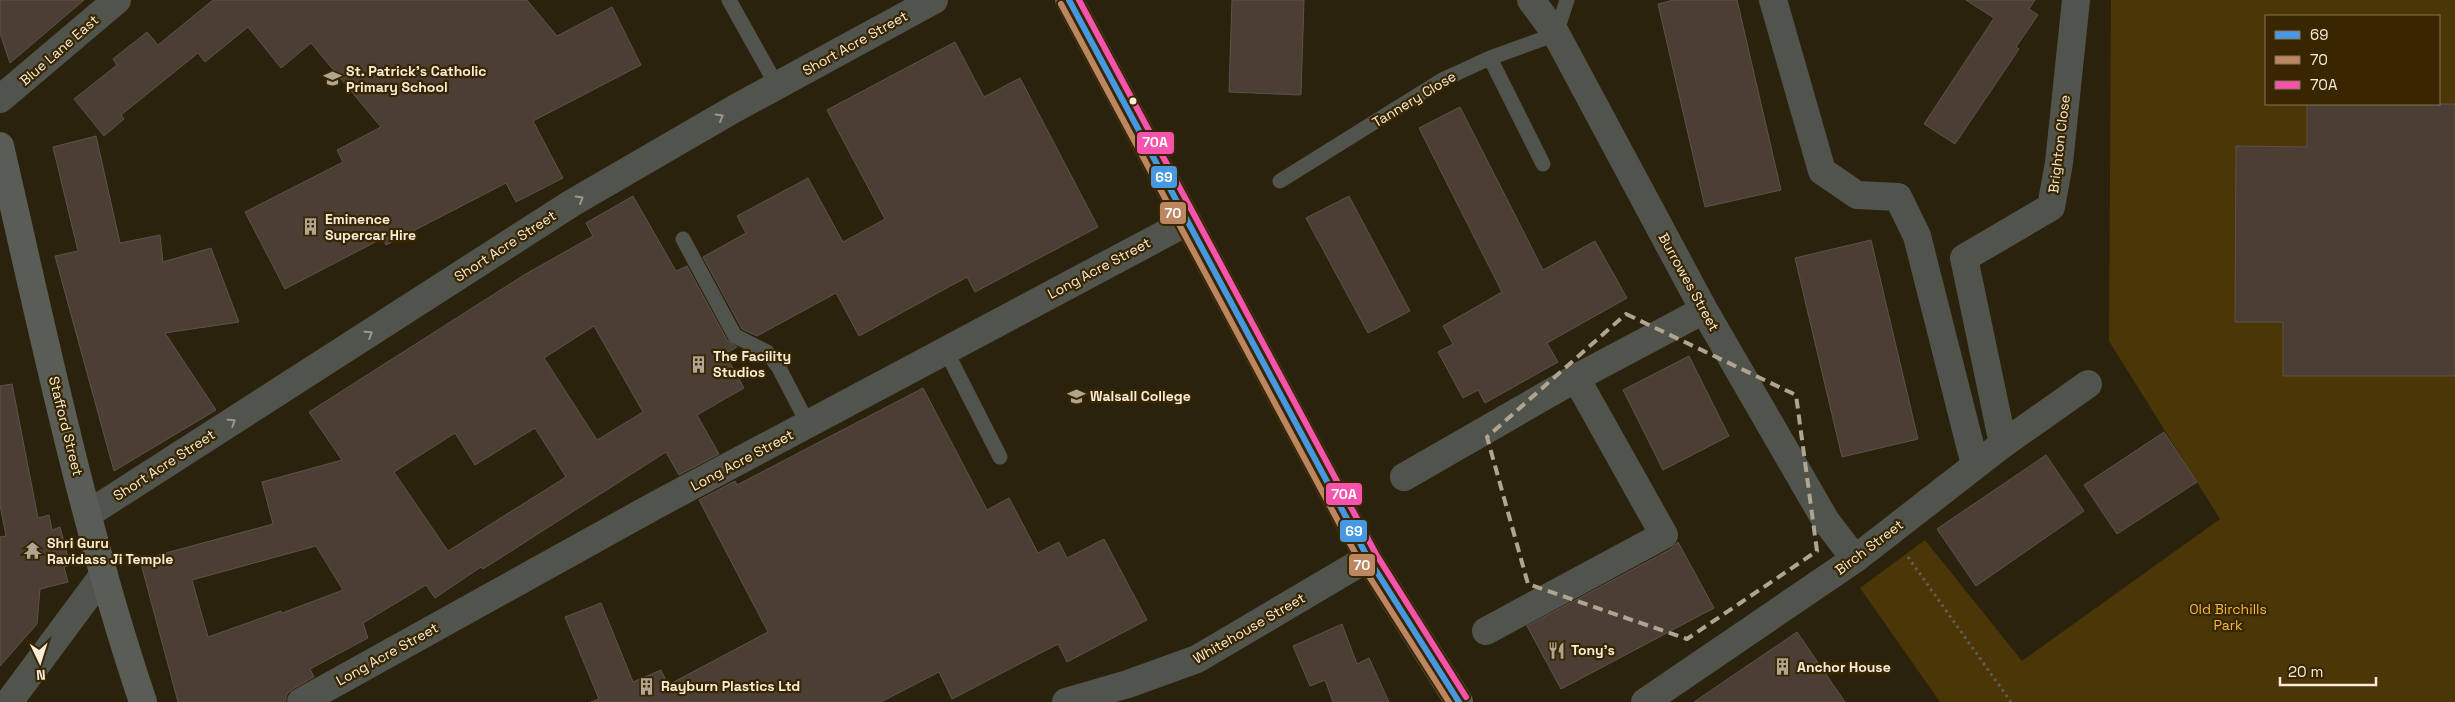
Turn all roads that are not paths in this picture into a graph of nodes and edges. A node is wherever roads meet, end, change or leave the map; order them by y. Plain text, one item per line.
1 (117, 0) edge
2 (729, 0) edge
3 (934, 0) edge
4 (1069, 0) edge
5 (1531, 0) edge
6 (1567, 0) edge
7 (1773, 0) edge
8 (2076, 0) edge
9 (1556, 34) junction
10 (1490, 58) junction
11 (777, 86) junction
12 (0, 99) edge
13 (0, 146) edge
14 (1543, 164) dead end
15 (1280, 181) dead end
16 (1187, 222) junction
17 (683, 239) dead end
18 (1704, 310) junction
19 (946, 351) junction
20 (1576, 378) junction
21 (2088, 384) dead end
22 (808, 424) junction
23 (2003, 444) junction
24 (1000, 458) dead end
25 (1975, 465) junction
26 (1404, 477) dead end
27 (88, 514) junction
28 (1368, 558) junction
29 (1855, 559) junction
30 (104, 574) junction
31 (1486, 630) dead end
32 (1123, 694) edge
33 (9, 702) edge
34 (143, 702) edge
35 (301, 702) edge
36 (1066, 702) edge
37 (1459, 702) edge
38 (1646, 702) edge

1 - 12 street, Blue Lane East
2 - 11 lane
3 - 11 street, Short Acre Street
4 - 16 highway
5 - 9 street, Burrowes Street
6 - 9 lane
7 - 25 street
8 - 23 street, Brighton Close
9 - 10 lane, Tannery Close
9 - 18 street, Burrowes Street
10 - 14 lane
10 - 15 lane, Tannery Close
27 -> 11 street, Short Acre Street
13 - 27 main road, Stafford Street
16 - 19 street, Long Acre Street
16 - 28 highway
17 - 22 lane
18 - 20 street
18 - 29 street, Burrowes Street
19 - 22 street, Long Acre Street
19 - 24 lane
20 - 26 street
20 - 31 street
21 - 23 street, Birch Street
22 - 35 street, Long Acre Street
23 - 25 street, Birch Street
25 - 29 street, Birch Street
27 - 30 main road, Stafford Street
28 - 32 street, Whitehouse Street
28 - 37 highway
29 - 38 street, Birch Street
30 - 33 street
30 - 34 main road, Stafford Street
32 - 36 street, Whitehouse Street

